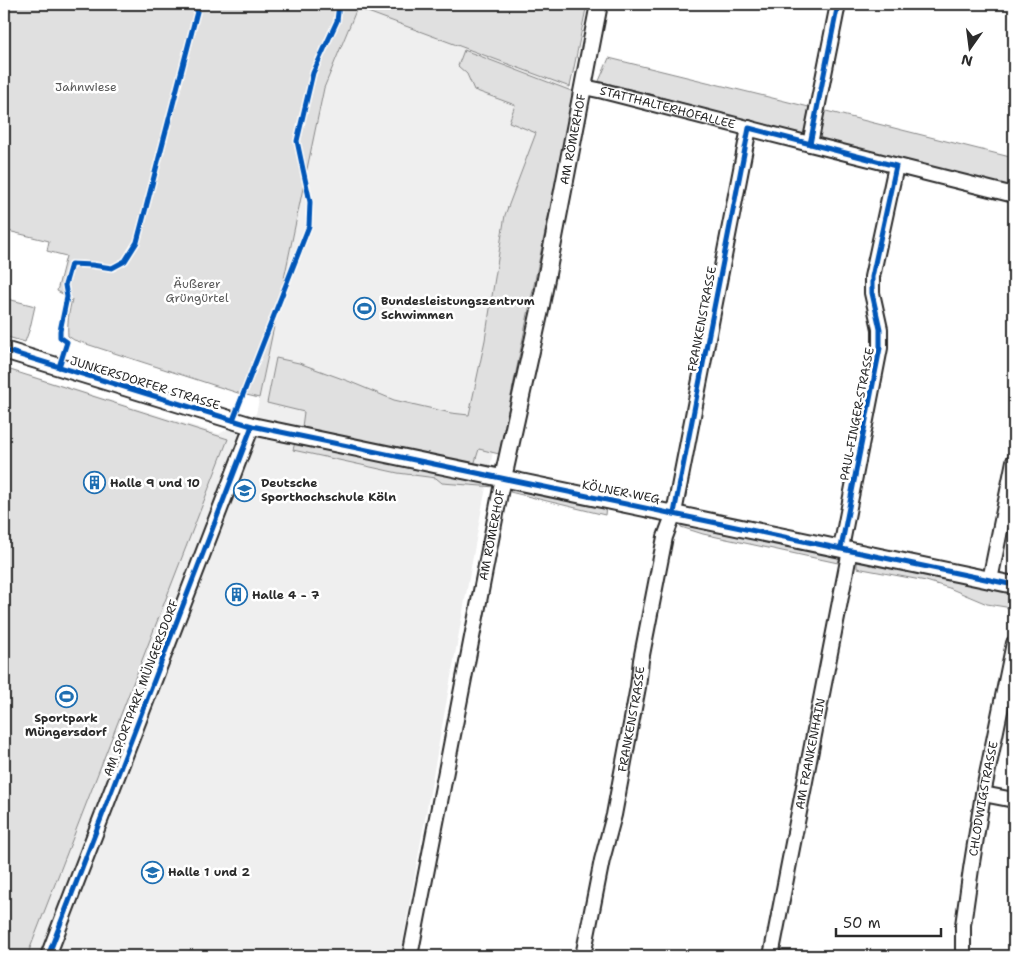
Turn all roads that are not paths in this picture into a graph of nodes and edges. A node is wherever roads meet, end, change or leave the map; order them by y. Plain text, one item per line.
1 (599, 4) edge
2 (838, 4) edge
3 (584, 87) junction
4 (749, 128) junction
5 (810, 144) junction
6 (896, 166) junction
7 (1014, 192) edge
8 (4, 350) edge
9 (252, 426) junction
10 (1014, 461) edge
11 (502, 478) junction
12 (674, 513) junction
13 (845, 549) junction
14 (990, 580) junction
15 (1014, 585) edge
16 (1014, 643) edge
17 (984, 794) junction
18 (1014, 800) edge
19 (48, 956) edge
20 (410, 956) edge
21 (583, 956) edge
22 (771, 956) edge
23 (963, 956) edge

1 - 3 street, AM RÖMERHOF
2 - 5 street
3 - 4 street, STATTHALTERHOFALLEE
3 - 11 street, AM RÖMERHOF
4 - 5 street, STATTHALTERHOFALLEE
4 - 12 street, FRANKENSTRASSE
5 - 6 street, STATTHALTERHOFALLEE
6 - 7 street, STATTHALTERHOFALLEE
6 - 13 street, PAUL-FINGER-STRASSE
8 - 9 street, JUNKERSDORFER STRASSE
9 - 11 street, KÖLNER WEG
9 - 19 street, AM SPORTPARK MÜNGERSDORF
10 - 14 street
11 - 12 street, KÖLNER WEG
11 - 20 street, AM RÖMERHOF
12 - 13 street, KÖLNER WEG
12 - 21 street, FRANKENSTRASSE
13 - 14 street, KÖLNER WEG
13 - 22 street, AM FRANKENHAIN
14 - 15 street, KÖLNER WEG
16 - 17 street, CHLODWIGSTRASSE
17 - 18 street
17 - 23 street, CHLODWIGSTRASSE

